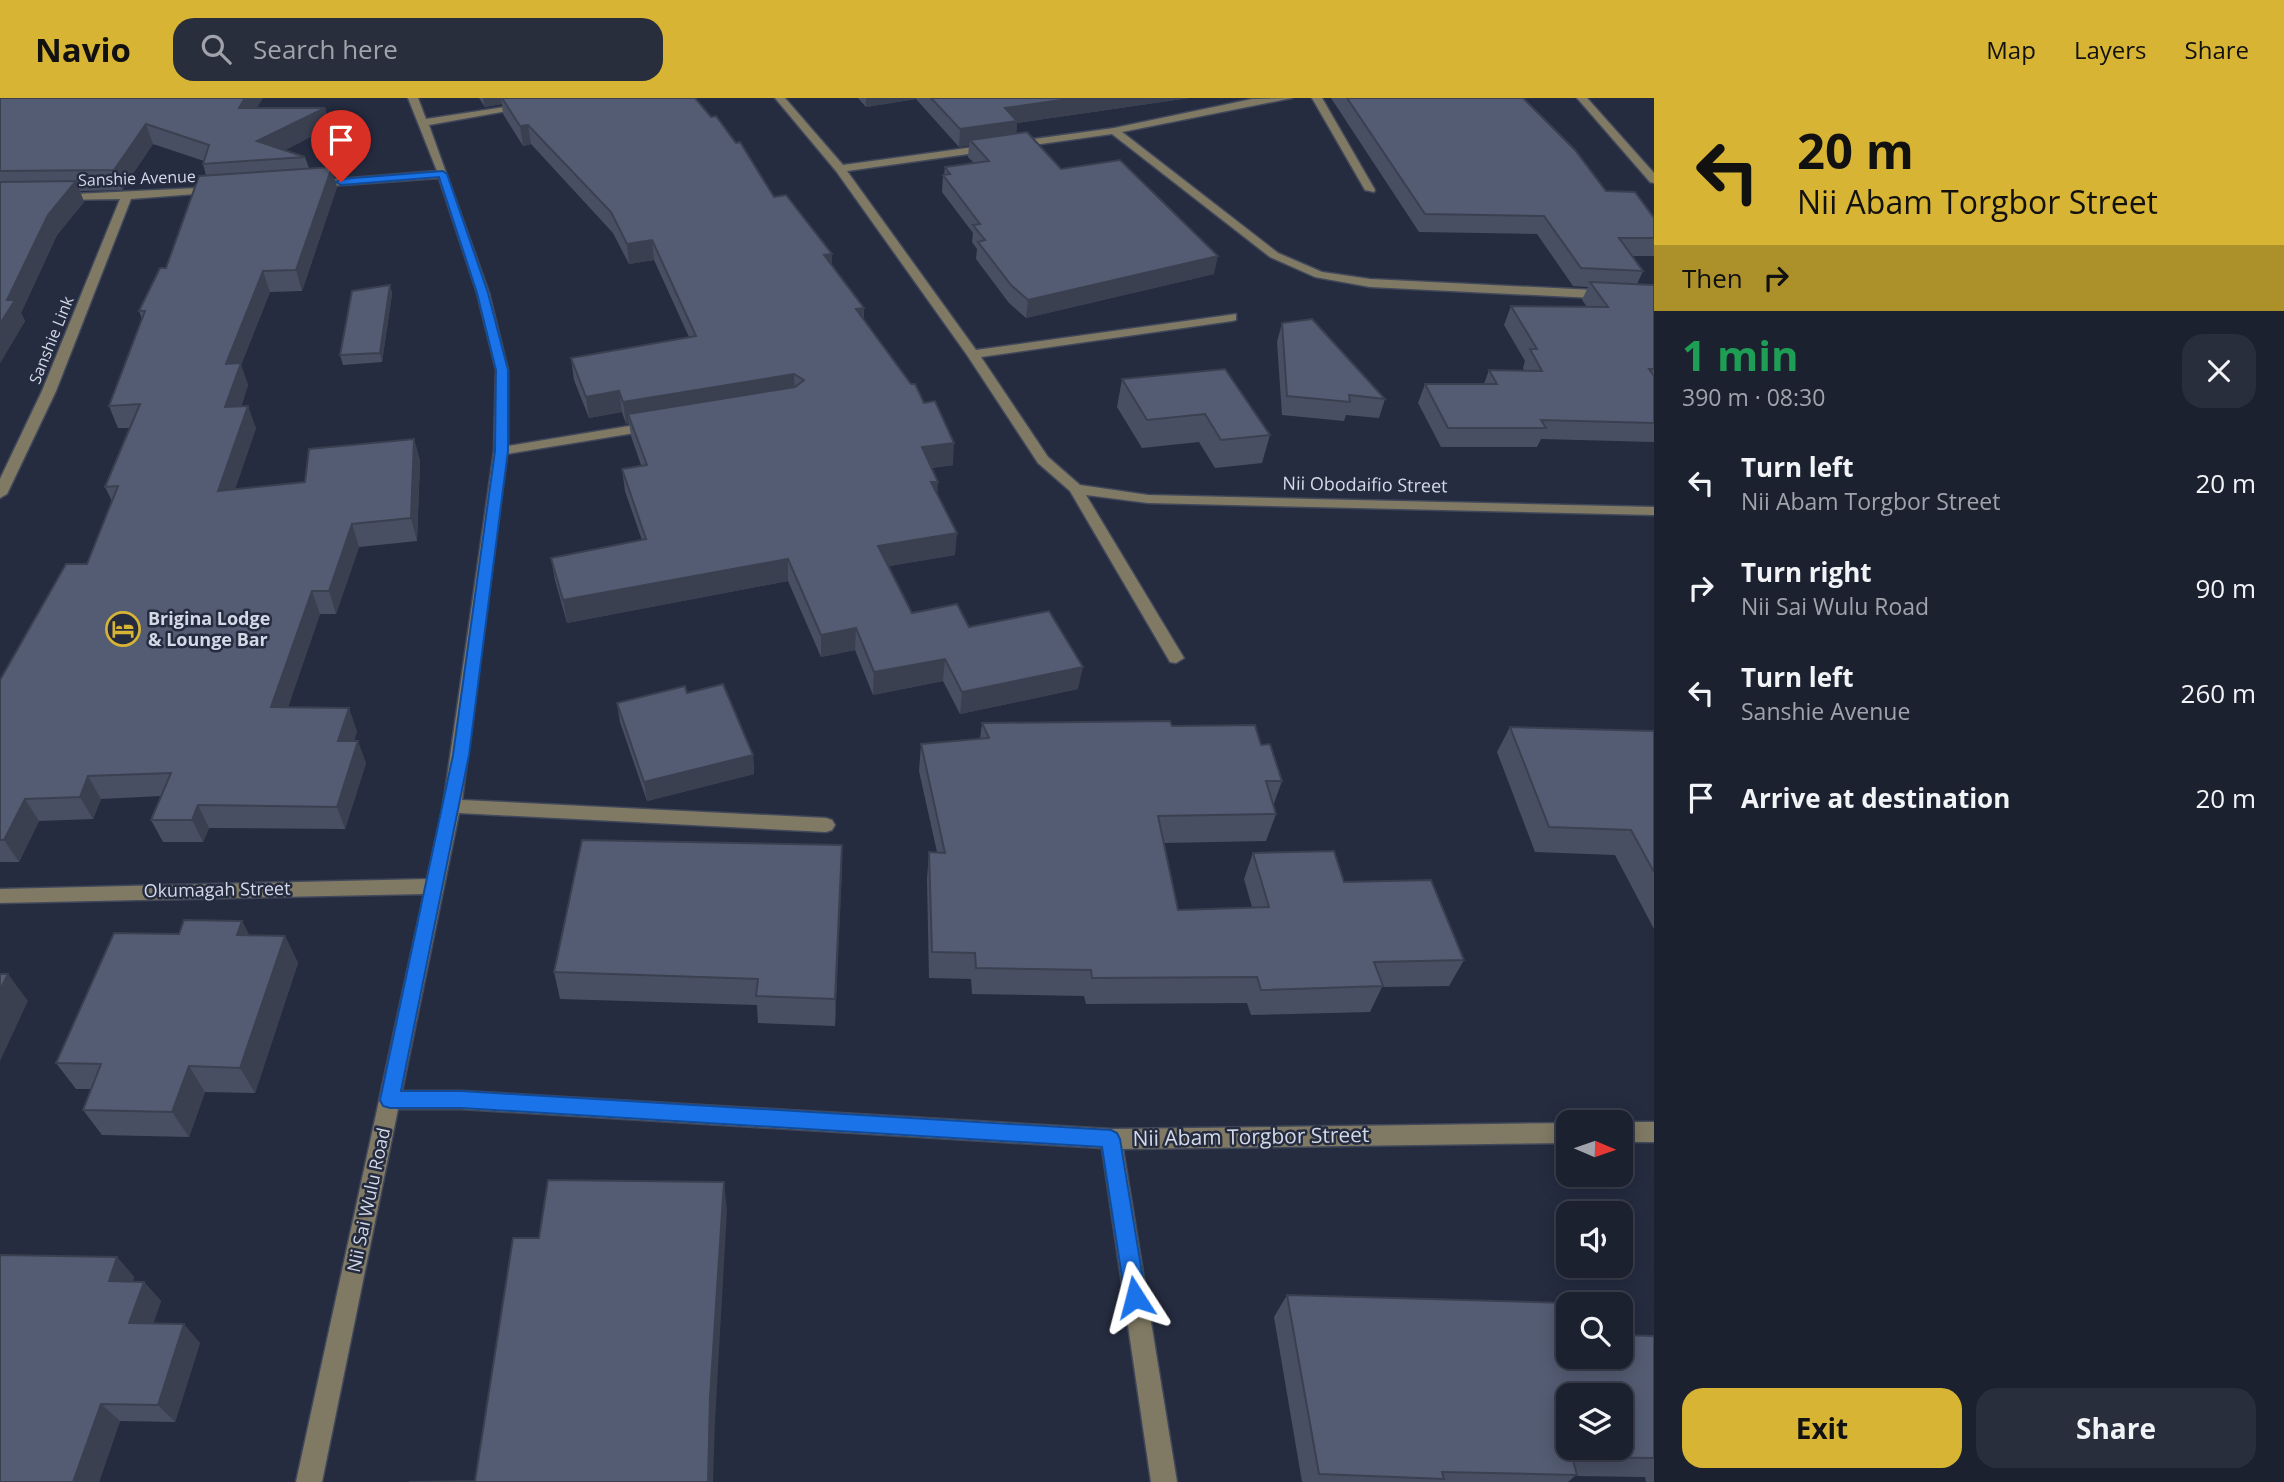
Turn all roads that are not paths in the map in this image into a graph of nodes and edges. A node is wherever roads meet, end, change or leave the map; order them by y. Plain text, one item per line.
1 (413, 98) edge
2 (780, 98) edge
3 (1287, 98) edge
4 (1317, 98) edge
5 (1582, 98) edge
6 (538, 104) edge
7 (423, 123) junction
8 (1114, 131) junction
9 (840, 169) junction
10 (443, 174) junction
11 (1654, 180) edge
12 (302, 184) edge
13 (235, 189) edge
14 (1370, 190) dead end
15 (127, 196) junction
16 (51, 197) edge
17 (1654, 297) edge
18 (1232, 317) dead end
19 (973, 354) junction
20 (661, 425) edge
21 (501, 451) junction
22 (1076, 489) junction
23 (0, 494) edge
24 (1654, 511) edge
25 (1176, 658) dead end
26 (452, 806) junction
27 (826, 825) dead end
28 (434, 886) junction
29 (0, 896) edge
30 (390, 1100) junction
31 (1633, 1132) edge
32 (1654, 1132) edge
33 (1556, 1133) edge
34 (1111, 1139) junction
35 (309, 1482) edge
36 (1164, 1482) edge

1 - 7 street, Nii Sai Wulu Road
2 - 9 street
3 - 8 street
4 - 14 street
5 - 11 street
6 - 7 street
7 - 10 street, Nii Sai Wulu Road
8 - 9 street
8 - 17 street
9 - 19 street
10 - 12 street
10 - 21 street, Nii Sai Wulu Road
13 - 15 street, Sanshie Avenue
15 - 16 street, Sanshie Avenue
15 - 23 street, Sanshie Link
18 - 19 street
19 - 22 street
20 - 21 street
21 - 26 street, Nii Sai Wulu Road
22 - 24 street, Nii Obodaifio Street
22 - 25 street
26 - 27 street
26 - 28 street, Nii Sai Wulu Road
28 - 29 street, Okumagah Street
28 - 30 street, Nii Sai Wulu Road
30 - 34 street, Nii Abam Torgbor Street
30 - 35 street, Nii Sai Wulu Road
31 - 32 street
33 - 34 street, Nii Abam Torgbor Street
34 - 36 street

